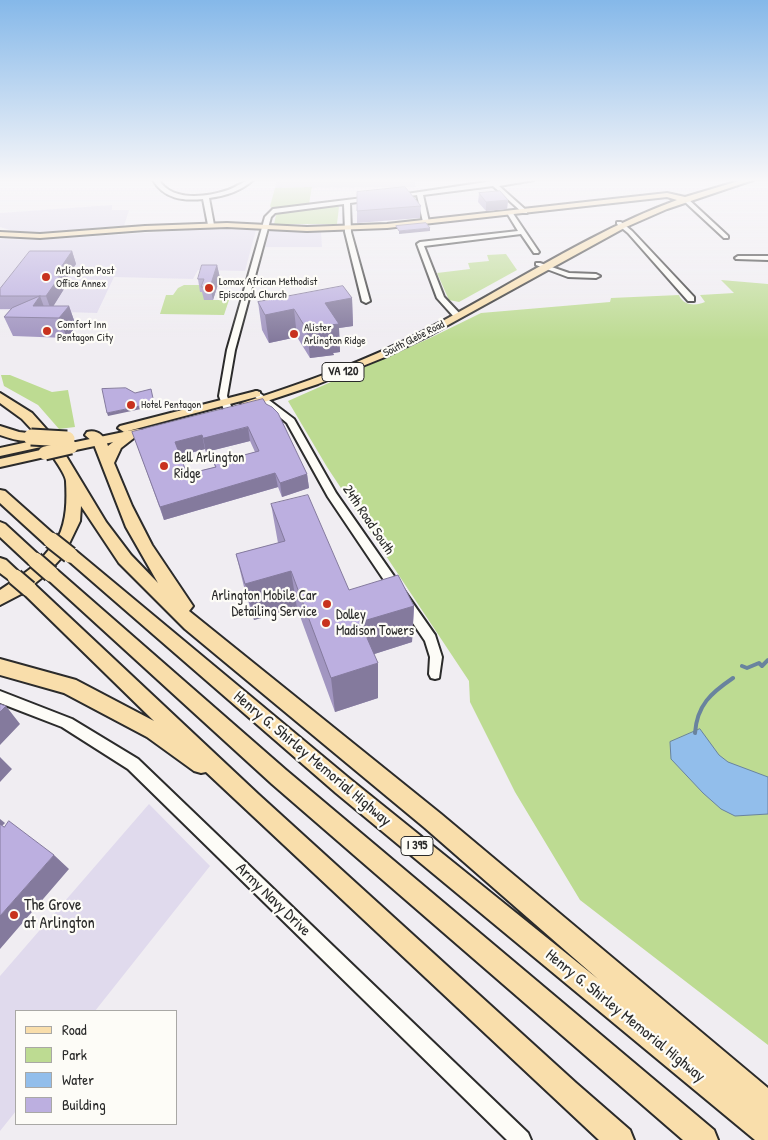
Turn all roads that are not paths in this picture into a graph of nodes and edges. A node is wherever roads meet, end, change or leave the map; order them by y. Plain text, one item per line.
1 (84, 233) edge
2 (263, 233) edge
3 (349, 233) edge
4 (513, 233) edge
5 (524, 233) edge
6 (606, 233) edge
7 (630, 233) edge
8 (721, 233) edge
9 (0, 234) edge
10 (726, 237) dead end
11 (536, 252) dead end
12 (738, 258) dead end
13 (768, 258) edge
14 (542, 265) junction
15 (596, 276) dead end
16 (691, 299) dead end
17 (366, 302) dead end
18 (456, 314) junction
19 (0, 397) edge
20 (260, 397) junction
21 (226, 407) junction
22 (0, 430) edge
23 (132, 434) junction
24 (96, 437) junction
25 (69, 443) junction
26 (38, 445) junction
27 (0, 452) edge
28 (107, 462) junction
29 (0, 463) edge
30 (69, 471) junction
31 (0, 495) edge
32 (0, 528) edge
33 (0, 564) edge
34 (0, 598) edge
35 (0, 667) edge
36 (248, 669) junction
37 (435, 674) dead end
38 (0, 697) edge
39 (251, 801) junction
40 (768, 1106) edge
41 (768, 1132) edge
42 (521, 1140) edge
43 (620, 1140) edge
44 (704, 1140) edge

1 - 9 main road
2 - 21 street
3 - 17 street
4 - 18 street
5 - 11 street
6 - 14 main road, South Glebe Road / VA 120
7 - 16 street
8 - 10 street
12 - 13 street
14 - 15 street
14 - 18 main road, South Glebe Road / VA 120
18 - 20 main road, South Glebe Road / VA 120
19 - 30 highway
20 - 21 main road, South Glebe Road / VA 120
20 - 37 street, 24th Road South
21 - 23 main road, South Glebe Road / VA 120
21 - 24 main road, South Glebe Road / VA 120
22 - 26 highway
23 - 24 main road, South Glebe Road / VA 120
23 - 28 highway
24 - 25 main road, South Glebe Road / VA 120
24 - 28 highway
25 - 26 highway, bridge
25 - 26 main road, South Glebe Road / VA 120, bridge
26 - 27 main road, South Glebe Road / VA 120
26 - 29 main road, South Glebe Road / VA 120
28 - 36 highway
30 - 34 highway
30 - 36 highway
31 - 41 highway, Henry G. Shirley Memorial Highway / I 395, bridge
32 - 44 highway
33 - 39 highway
35 - 39 highway
36 - 40 highway
38 - 42 street, Army Navy Drive
39 - 43 highway

